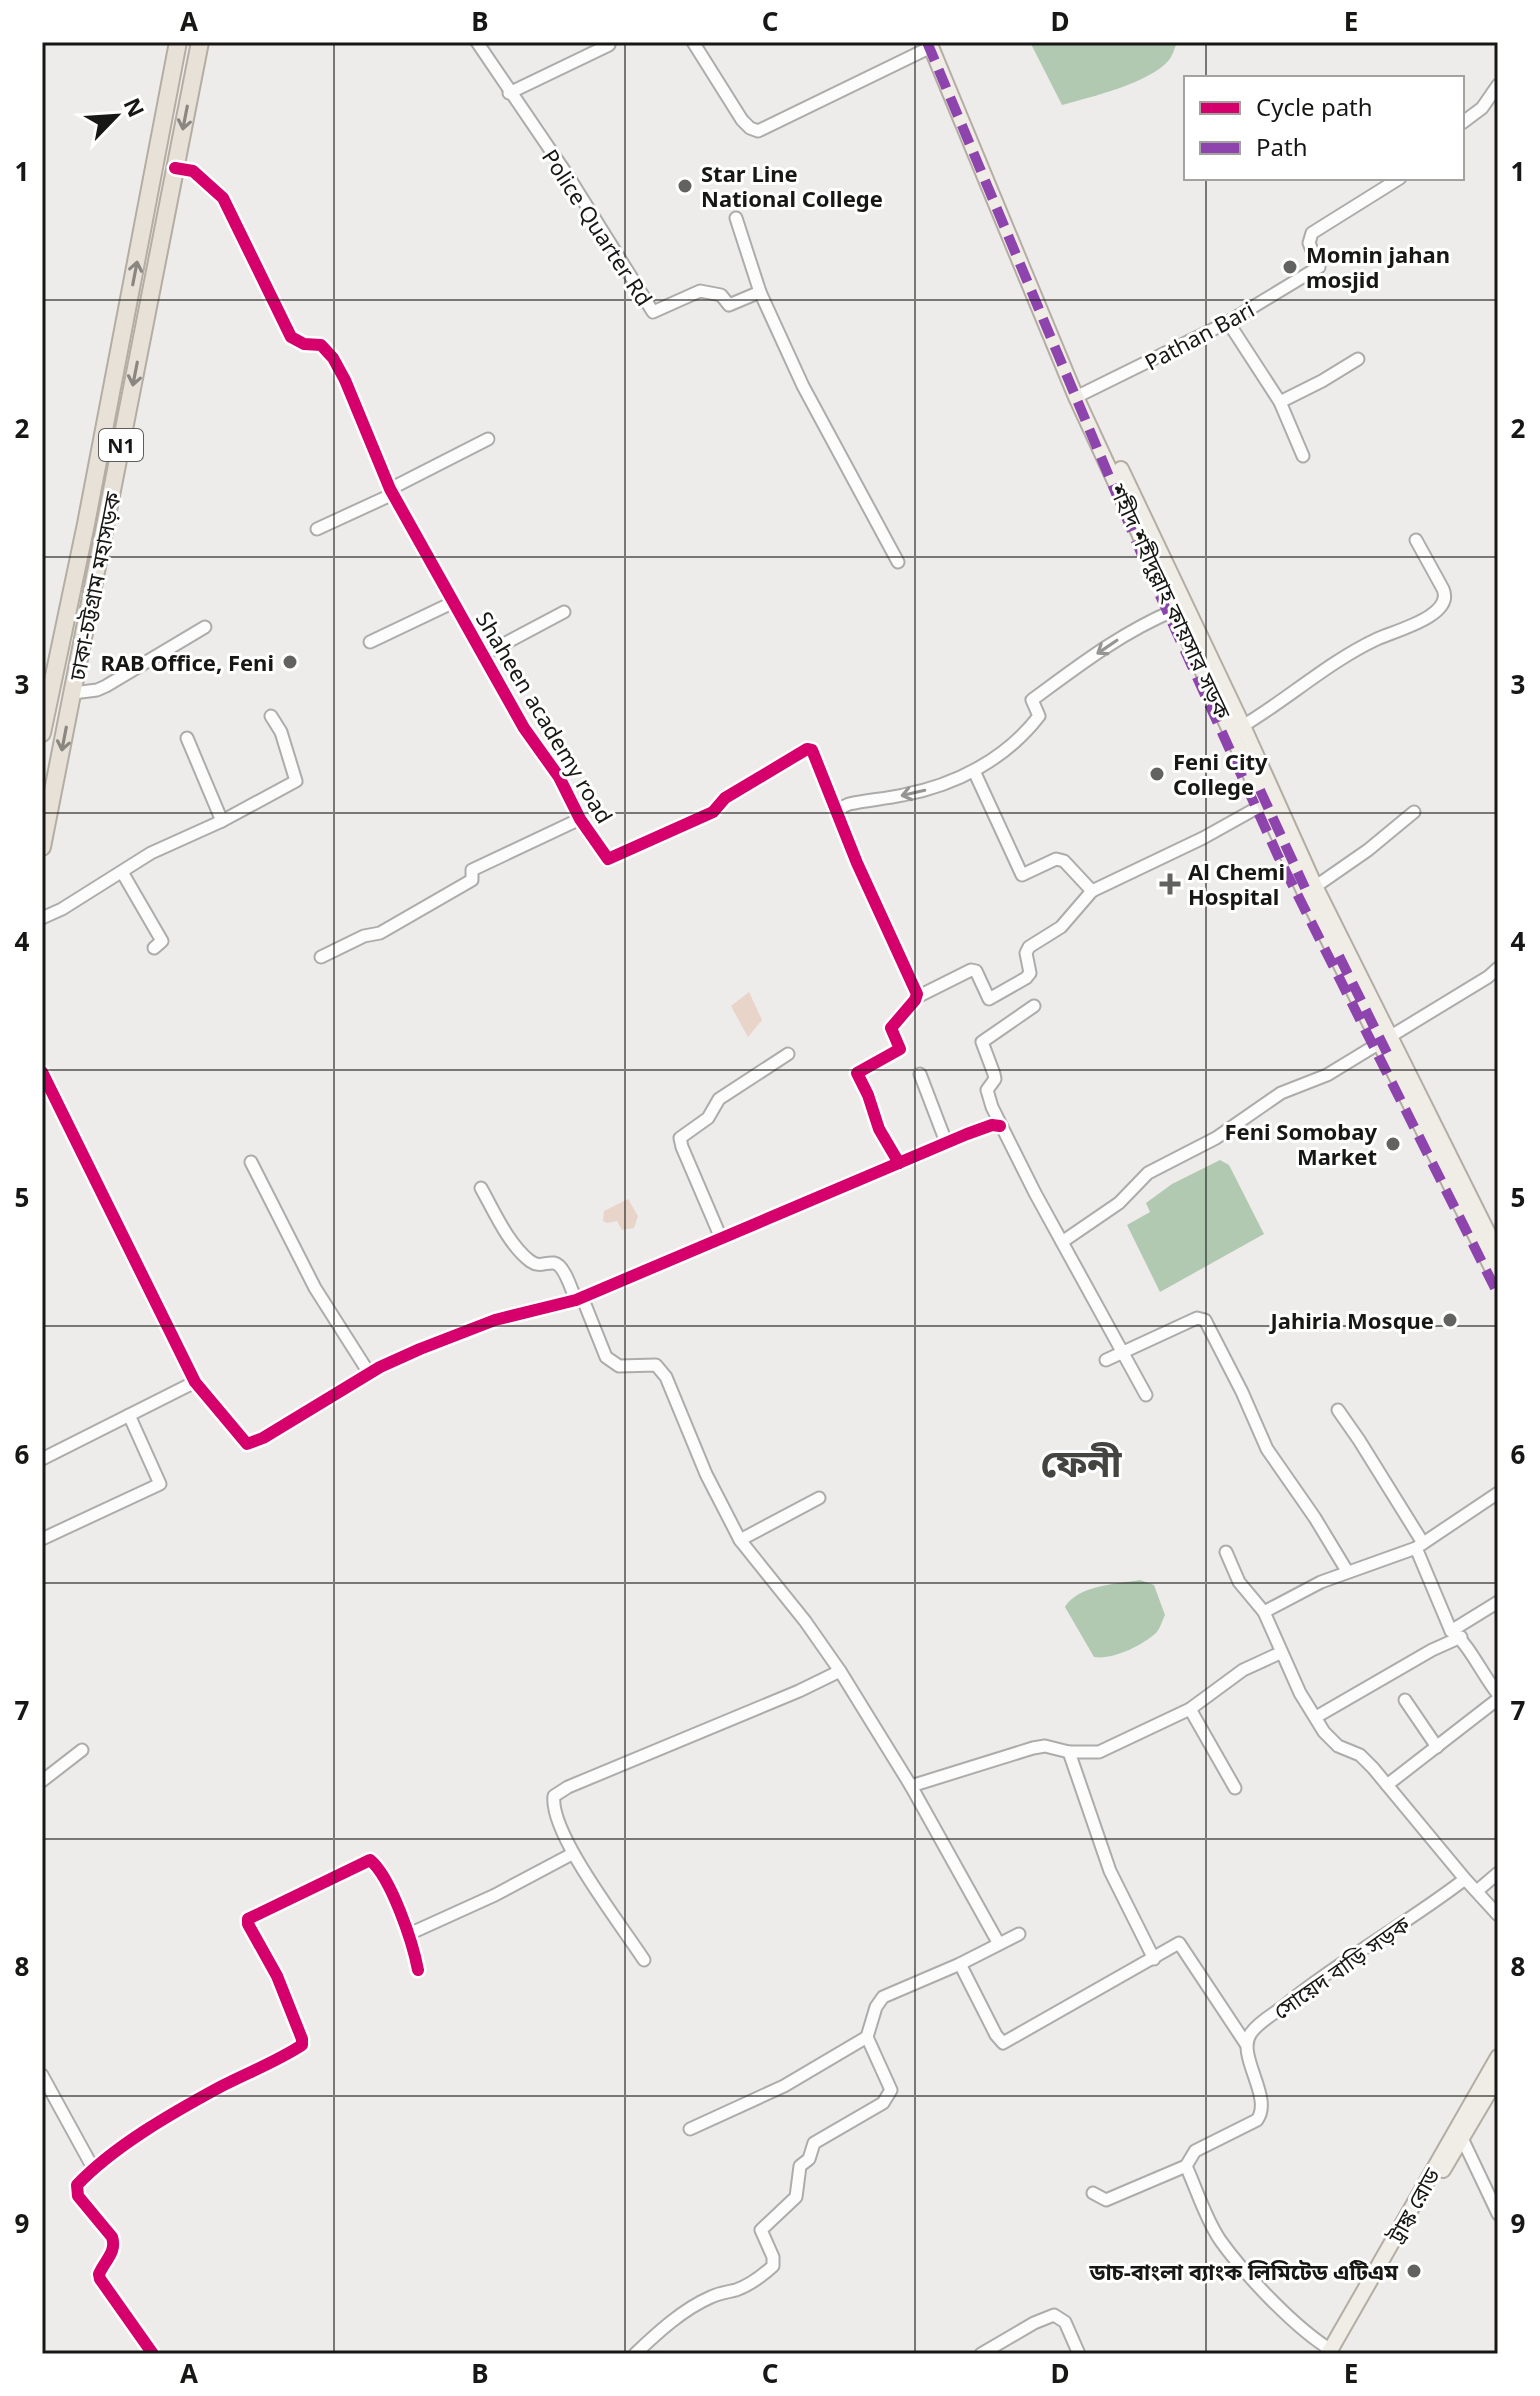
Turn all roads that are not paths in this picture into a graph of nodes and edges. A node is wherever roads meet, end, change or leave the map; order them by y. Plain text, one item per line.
1 (178, 42) edge
2 (200, 42) edge
3 (477, 42) edge
4 (693, 42) edge
5 (933, 44) edge
6 (609, 45) dead end
7 (1498, 85) edge
8 (509, 93) junction
9 (1464, 122) edge
10 (175, 168) junction
11 (1397, 180) edge
12 (736, 218) dead end
13 (760, 292) junction
14 (1228, 322) junction
15 (1358, 359) dead end
16 (1080, 395) junction
17 (1280, 402) junction
18 (488, 439) dead end
19 (1303, 456) dead end
20 (392, 491) junction
21 (317, 529) dead end
22 (1416, 540) dead end
23 (898, 562) dead end
24 (454, 602) junction
25 (1175, 610) junction
26 (564, 612) dead end
27 (205, 627) dead end
28 (370, 642) dead end
29 (483, 655) junction
30 (73, 693) junction
31 (271, 716) dead end
32 (1237, 729) junction
33 (42, 733) edge
34 (187, 738) dead end
35 (974, 771) junction
36 (1264, 804) junction
37 (838, 809) junction
38 (1414, 812) dead end
39 (580, 819) junction
40 (222, 821) junction
41 (42, 847) edge
42 (122, 872) junction
43 (1310, 890) junction
44 (1092, 891) junction
45 (42, 918) edge
46 (154, 948) dead end
47 (321, 957) dead end
48 (1498, 968) edge
49 (917, 997) junction
50 (1034, 1006) dead end
51 (1385, 1039) junction
52 (788, 1054) dead end
53 (42, 1072) edge
54 (920, 1074) dead end
55 (1000, 1126) junction
56 (946, 1142) junction
57 (251, 1162) dead end
58 (899, 1163) junction
59 (481, 1188) dead end
60 (721, 1238) junction
61 (1062, 1242) junction
62 (1498, 1253) edge
63 (1498, 1280) edge
64 (579, 1299) junction
65 (1124, 1351) junction
66 (1106, 1360) dead end
67 (369, 1373) junction
68 (195, 1382) junction
69 (1146, 1395) dead end
70 (1338, 1410) dead end
71 (129, 1415) junction
72 (42, 1459) edge
73 (1498, 1493) edge
74 (819, 1498) dead end
75 (42, 1539) edge
76 (740, 1540) junction
77 (1419, 1546) junction
78 (1226, 1552) dead end
79 (1347, 1571) junction
80 (1498, 1602) edge
81 (1264, 1612) junction
82 (1456, 1634) junction
83 (1280, 1653) junction
84 (840, 1671) junction
85 (1498, 1697) edge
86 (1405, 1700) dead end
87 (1190, 1709) junction
88 (1316, 1717) junction
89 (1437, 1747) junction
90 (82, 1750) dead end
91 (1069, 1752) junction
92 (42, 1781) edge
93 (1387, 1785) junction
94 (911, 1786) junction
95 (1235, 1788) dead end
96 (572, 1854) junction
97 (1498, 1873) edge
98 (1465, 1879) junction
99 (1477, 1891) junction
100 (1498, 1915) edge
101 (409, 1934) junction
102 (1019, 1934) dead end
103 (999, 1944) junction
104 (1154, 1959) junction
105 (644, 1960) dead end
106 (960, 1964) junction
107 (418, 1970) dead end
108 (867, 2037) junction
109 (1246, 2044) junction
110 (1498, 2057) edge
111 (42, 2075) edge
112 (1498, 2077) edge
113 (690, 2129) dead end
114 (1459, 2132) junction
115 (1186, 2166) junction
116 (93, 2168) junction
117 (1093, 2193) dead end
118 (1498, 2214) edge
119 (1332, 2353) edge
120 (153, 2354) edge
121 (635, 2354) edge
122 (981, 2354) edge
123 (1079, 2354) edge

33 -> 1 highway, ঢাকা-চট্টগ্রাম মহাসড়ক / N1
2 -> 10 highway, ঢাকা-চট্টগ্রাম মহাসড়ক / N1
3 - 8 street, Police Quarter Rd
4 - 5 street
5 - 16 main road, শহীদ শহীদুল্লাহ কায়সার সড়ক
6 - 8 street
7 - 9 street
8 - 13 street, Police Quarter Rd
10 - 20 street, Shaheen academy road
10 -> 30 highway, ঢাকা-চট্টগ্রাম মহাসড়ক / N1
11 - 14 street, Pathan Bari
12 - 13 street
13 - 23 street
14 - 16 street, Pathan Bari
14 - 17 street
15 - 17 street
16 - 25 main road, শহীদ শহীদুল্লাহ কায়সার সড়ক
16 - 32 main road, শহীদ শহীদুল্লাহ কায়সার সড়ক
17 - 19 street
18 - 20 street
20 - 21 street
20 - 24 street, Shaheen academy road
22 - 32 street
24 - 28 street
24 - 29 street, Shaheen academy road
25 - 32 main road, শহীদ শহীদুল্লাহ কায়সার সড়ক
25 -> 35 street
26 - 29 street
27 - 30 street
29 - 39 street, Shaheen academy road
30 -> 41 highway, ঢাকা-চট্টগ্রাম মহাসড়ক / N1
31 - 40 street
32 - 36 main road, শহীদ শহীদুল্লাহ কায়সার সড়ক
32 - 43 main road, শহীদ শহীদুল্লাহ কায়সার সড়ক
34 - 40 street
35 -> 37 street
35 - 44 street
36 - 43 main road, শহীদ শহীদুল্লাহ কায়সার সড়ক
36 - 44 street
37 - 39 street, Shaheen academy road
37 - 49 street, Shaheen academy road
38 - 43 street
39 - 47 street
40 - 42 street
42 - 45 street
42 - 46 street
43 - 51 main road, শহীদ শহীদুল্লাহ কায়সার সড়ক
44 - 49 street
48 - 51 street
49 - 58 street
50 - 55 street
51 - 61 street
51 - 62 main road, শহীদ শহীদুল্লাহ কায়সার সড়ক
51 - 63 main road, শহীদ শহীদুল্লাহ কায়সার সড়ক
52 - 60 street
53 - 68 street
54 - 56 street
55 - 56 street
55 - 61 street
56 - 58 street
57 - 67 street
58 - 60 street
59 - 64 street
60 - 64 street
61 - 65 street
64 - 67 street
64 - 76 street
65 - 66 street
65 - 69 street
65 - 79 street
67 - 68 street
68 - 71 street
70 - 77 street
71 - 72 street
71 - 75 street
73 - 77 street
74 - 76 street
76 - 84 street
77 - 79 street
77 - 82 street
78 - 81 street
79 - 81 street
80 - 82 street
81 - 83 street
82 - 85 street
82 - 88 street
83 - 87 street
83 - 88 street
84 - 94 street
84 - 96 street
85 - 89 street
86 - 89 street
87 - 91 street
87 - 95 street
88 - 93 street
89 - 93 street
90 - 92 street
91 - 94 street
91 - 104 street
93 - 98 street
94 - 103 street
96 - 101 street
96 - 105 street
97 - 99 street
98 - 99 street
98 - 109 street, সোয়েদ বাড়ি সড়ক
99 - 100 street
101 - 107 street
101 - 116 street
102 - 103 street
103 - 106 street
104 - 106 street
104 - 109 street
106 - 108 street
108 - 113 street
108 - 121 street
109 - 115 street
110 - 114 main road, ট্রাঙ্ক রোড
111 - 116 street
112 - 114 main road, ট্রাঙ্ক রোড
114 - 118 street
114 - 119 main road, ট্রাঙ্ক রোড
115 - 117 street
115 - 119 street
116 - 120 street
122 - 123 street

